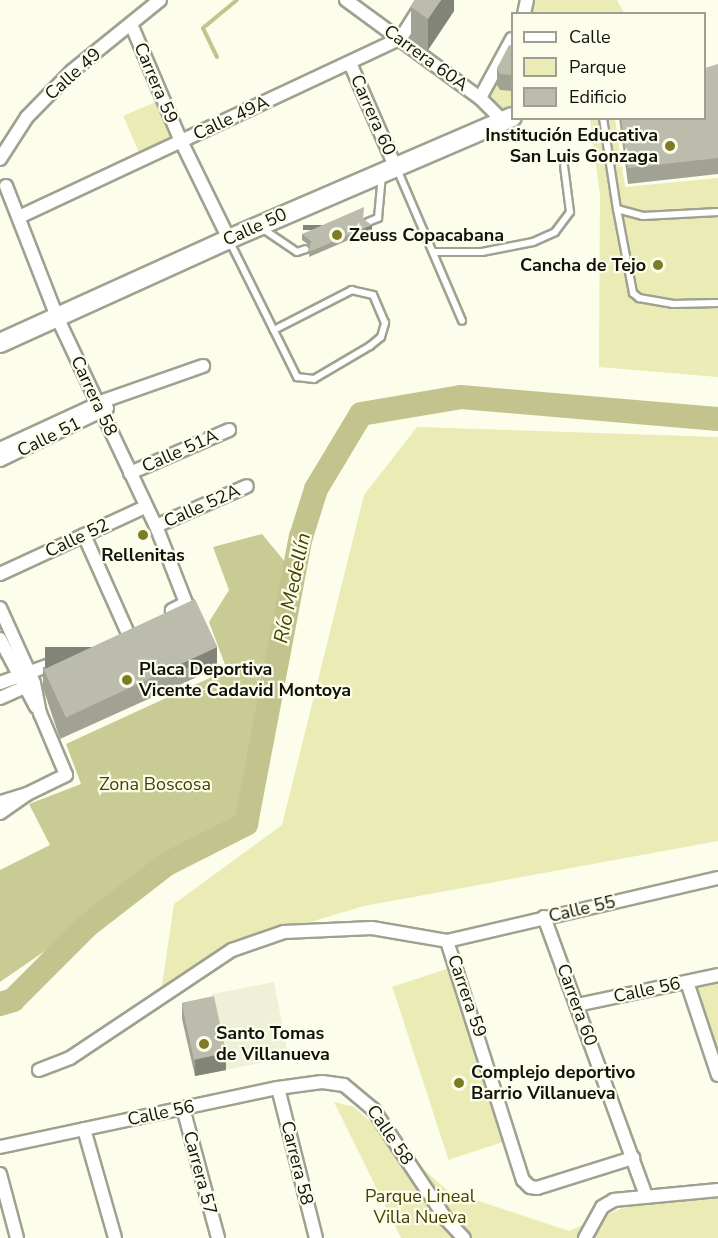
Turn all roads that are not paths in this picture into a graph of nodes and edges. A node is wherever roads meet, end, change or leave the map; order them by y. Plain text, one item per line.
1 (160, 0) edge
2 (346, 0) edge
3 (425, 0) edge
4 (131, 24) junction
5 (401, 38) junction
6 (511, 43) edge
7 (350, 63) junction
8 (480, 98) junction
9 (507, 119) edge
10 (603, 120) edge
11 (181, 141) junction
12 (0, 159) edge
13 (564, 166) dead end
14 (389, 169) junction
15 (6, 186) dead end
16 (617, 209) junction
17 (718, 212) edge
18 (19, 217) junction
19 (368, 222) edge
20 (258, 226) junction
21 (229, 238) junction
22 (306, 249) dead end
23 (435, 252) junction
24 (718, 303) edge
25 (57, 317) junction
26 (462, 321) dead end
27 (274, 330) junction
28 (0, 342) edge
29 (202, 366) dead end
30 (99, 407) junction
31 (229, 430) dead end
32 (0, 449) edge
33 (0, 460) edge
34 (130, 473) junction
35 (248, 486) dead end
36 (145, 507) junction
37 (156, 526) junction
38 (84, 535) junction
39 (3, 571) edge
40 (0, 608) edge
41 (157, 617) edge
42 (127, 631) edge
43 (0, 639) edge
44 (74, 655) edge
45 (42, 669) junction
46 (22, 673) junction
47 (0, 683) edge
48 (28, 685) junction
49 (0, 698) edge
50 (27, 794) junction
51 (0, 801) edge
52 (0, 813) edge
53 (718, 878) edge
54 (544, 917) junction
55 (447, 941) junction
56 (718, 975) edge
57 (687, 982) junction
58 (577, 1005) junction
59 (39, 1070) dead end
60 (718, 1075) edge
61 (322, 1082) joint
62 (278, 1088) junction
63 (183, 1108) junction
64 (84, 1129) junction
65 (0, 1147) edge
66 (633, 1158) junction
67 (0, 1174) edge
68 (718, 1190) edge
69 (646, 1195) junction
70 (17, 1238) edge
71 (115, 1238) edge
72 (218, 1238) edge
73 (316, 1238) edge
74 (464, 1238) edge
75 (585, 1238) edge

1 - 4 street, Calle 49
2 - 5 street, Carrera 60A
3 - 5 street
4 - 11 street, Carrera 59
4 - 12 street, Calle 49
5 - 7 street, Calle 49A
5 - 8 street, Carrera 60A
6 - 8 street
7 - 11 street, Calle 49A
7 - 14 street, Carrera 60
8 - 9 street, Carrera 60A
9 - 14 main road, Calle 50
10 - 16 lane
11 - 18 street, Calle 49A
11 - 21 street, Carrera 59
13 - 23 lane
14 - 19 lane
14 - 20 main road, Calle 50
14 - 23 lane
15 - 18 street, Carrera 58
16 - 17 lane
16 - 24 lane
18 - 25 street, Carrera 58
20 - 21 main road, Calle 50
20 - 22 lane
21 - 25 main road, Calle 50
21 - 27 lane
23 - 26 lane
25 - 28 main road, Calle 50
25 - 30 street, Carrera 58
27 - 27 lane
29 - 30 street, Calle 51
30 - 32 street, Calle 51
30 - 33 street, Calle 51
30 - 34 street, Carrera 58
31 - 34 street, Calle 51A
34 - 36 street, Carrera 58
35 - 37 street, Calle 52A
36 - 37 street, Carrera 58
36 - 38 street, Calle 52
37 - 41 street, Carrera 58
38 - 39 street, Calle 52
38 - 42 street
40 - 46 street
43 - 46 street
44 - 45 street
45 - 46 street
45 - 48 street
46 - 47 street
46 - 48 street
48 - 49 street
48 - 50 street
50 - 51 street
50 - 52 street
53 - 54 street, Calle 55
54 - 55 street, Calle 55
54 - 58 street, Carrera 60
55 - 59 street
55 - 66 street, Carrera 59
56 - 57 street, Calle 56
57 - 58 street, Calle 56
57 - 60 street
58 - 66 street, Carrera 60
61 - 62 street, Calle 56
61 - 74 street, Calle 58
62 - 63 street, Calle 56
62 - 73 street, Carrera 58
63 - 64 street, Calle 56
63 - 72 street, Carrera 57
64 - 65 street, Calle 56
64 - 71 street
66 - 69 street, Carrera 60
67 - 70 street
68 - 69 street
69 - 75 street

